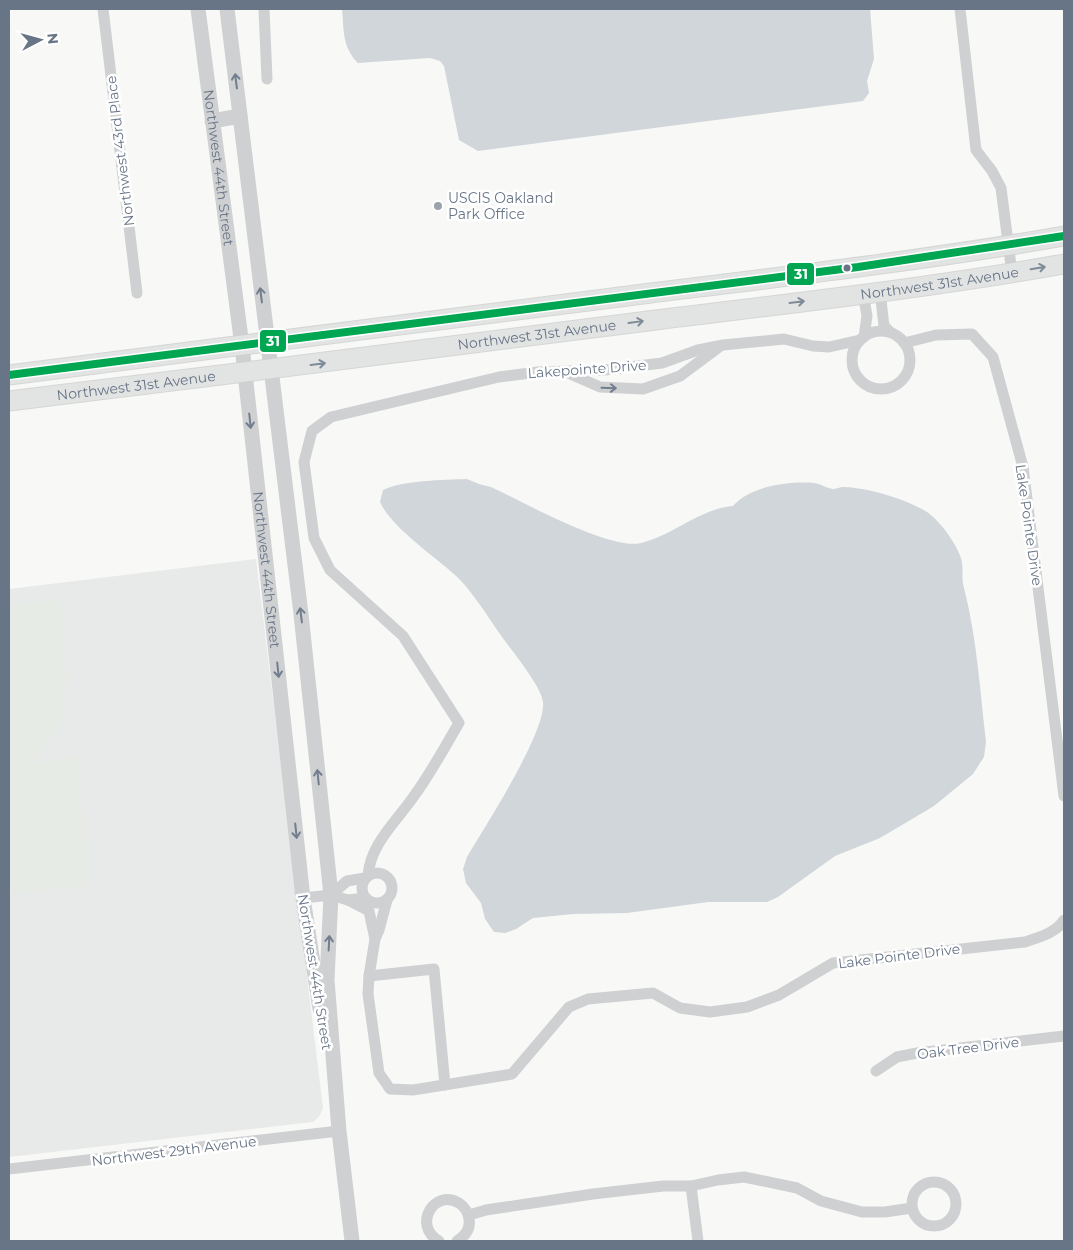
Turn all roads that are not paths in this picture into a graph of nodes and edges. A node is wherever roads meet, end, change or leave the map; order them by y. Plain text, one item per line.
1 (103, 9) edge
2 (198, 9) edge
3 (227, 9) edge
4 (264, 9) edge
5 (960, 9) edge
6 (267, 79) dead end
7 (240, 116) junction
8 (212, 121) junction
9 (1064, 236) edge
10 (1009, 246) junction
11 (1064, 264) edge
12 (1012, 273) junction
13 (137, 292) dead end
14 (871, 292) junction
15 (890, 332) junction
16 (862, 338) junction
17 (267, 343) junction
18 (904, 343) junction
19 (723, 345) junction
20 (242, 346) junction
21 (829, 347) junction
22 (852, 360) junction
23 (270, 370) junction
24 (564, 371) junction
25 (245, 373) junction
26 (9, 375) edge
27 (9, 401) edge
28 (1064, 796) edge
29 (378, 845) junction
30 (382, 874) junction
31 (367, 877) junction
32 (331, 895) junction
33 (303, 898) junction
34 (365, 898) junction
35 (348, 900) junction
36 (387, 900) junction
37 (369, 911) junction
38 (382, 912) junction
39 (1064, 920) edge
40 (375, 938) junction
41 (369, 976) junction
42 (1064, 1036) edge
43 (876, 1071) dead end
44 (445, 1085) junction
45 (339, 1131) junction
46 (9, 1170) edge
47 (691, 1186) junction
48 (912, 1208) dead end
49 (469, 1215) junction
50 (352, 1241) edge
51 (440, 1241) edge
52 (457, 1241) edge
53 (698, 1241) edge

1 - 13 street, Northwest 43rd Place
2 - 8 street, Northwest 44th Street
7 -> 3 street, Northwest 44th Street
4 - 6 street
5 - 10 street
7 - 8 street
17 -> 7 street, Northwest 44th Street
8 - 20 street, Northwest 44th Street
9 - 10 main road, Northwest 31st Avenue
10 - 12 street
10 - 17 main road, Northwest 31st Avenue
12 -> 11 main road, Northwest 31st Avenue
12 - 14 main road, Northwest 31st Avenue
14 - 15 street
14 - 16 street
23 -> 14 main road, Northwest 31st Avenue
15 - 16 street
15 - 18 street
16 - 21 street
16 - 22 street
17 - 20 main road, Northwest 31st Avenue
17 - 23 street, Northwest 44th Street
18 - 22 street
18 - 28 street, Lake Pointe Drive
19 - 21 street
19 - 24 street, Lakepointe Drive
24 -> 19 street
20 - 25 street, Northwest 44th Street
20 - 26 main road, Northwest 31st Avenue
21 - 22 street
23 - 25 main road, Northwest 31st Avenue
32 -> 23 street, Northwest 44th Street
24 - 29 street, Lakepointe Drive
25 - 27 main road, Northwest 31st Avenue
25 -> 33 street, Northwest 44th Street
29 - 30 street, Lake Pointe Drive
29 - 31 street
30 - 31 street
30 - 36 street, Lake Pointe Drive
31 - 32 street
31 - 34 street
32 - 33 street
32 - 35 street
45 -> 32 street, Northwest 44th Street
33 - 45 street, Northwest 44th Street
34 - 35 street
34 - 36 street
35 - 37 street
36 - 38 street, Lake Pointe Drive
37 - 38 street
37 - 40 street, Lake Pointe Drive
38 - 40 street, Lake Pointe Drive
39 - 44 street, Lake Pointe Drive
40 - 41 street, Lake Pointe Drive
41 - 44 street, Lake Pointe Drive
41 - 44 street
42 - 43 street, Oak Tree Drive
45 - 46 street, Northwest 29th Avenue
45 - 50 street, Northwest 44th Street
47 - 48 street
47 - 49 street
47 - 53 street
49 - 51 street
49 - 52 street

